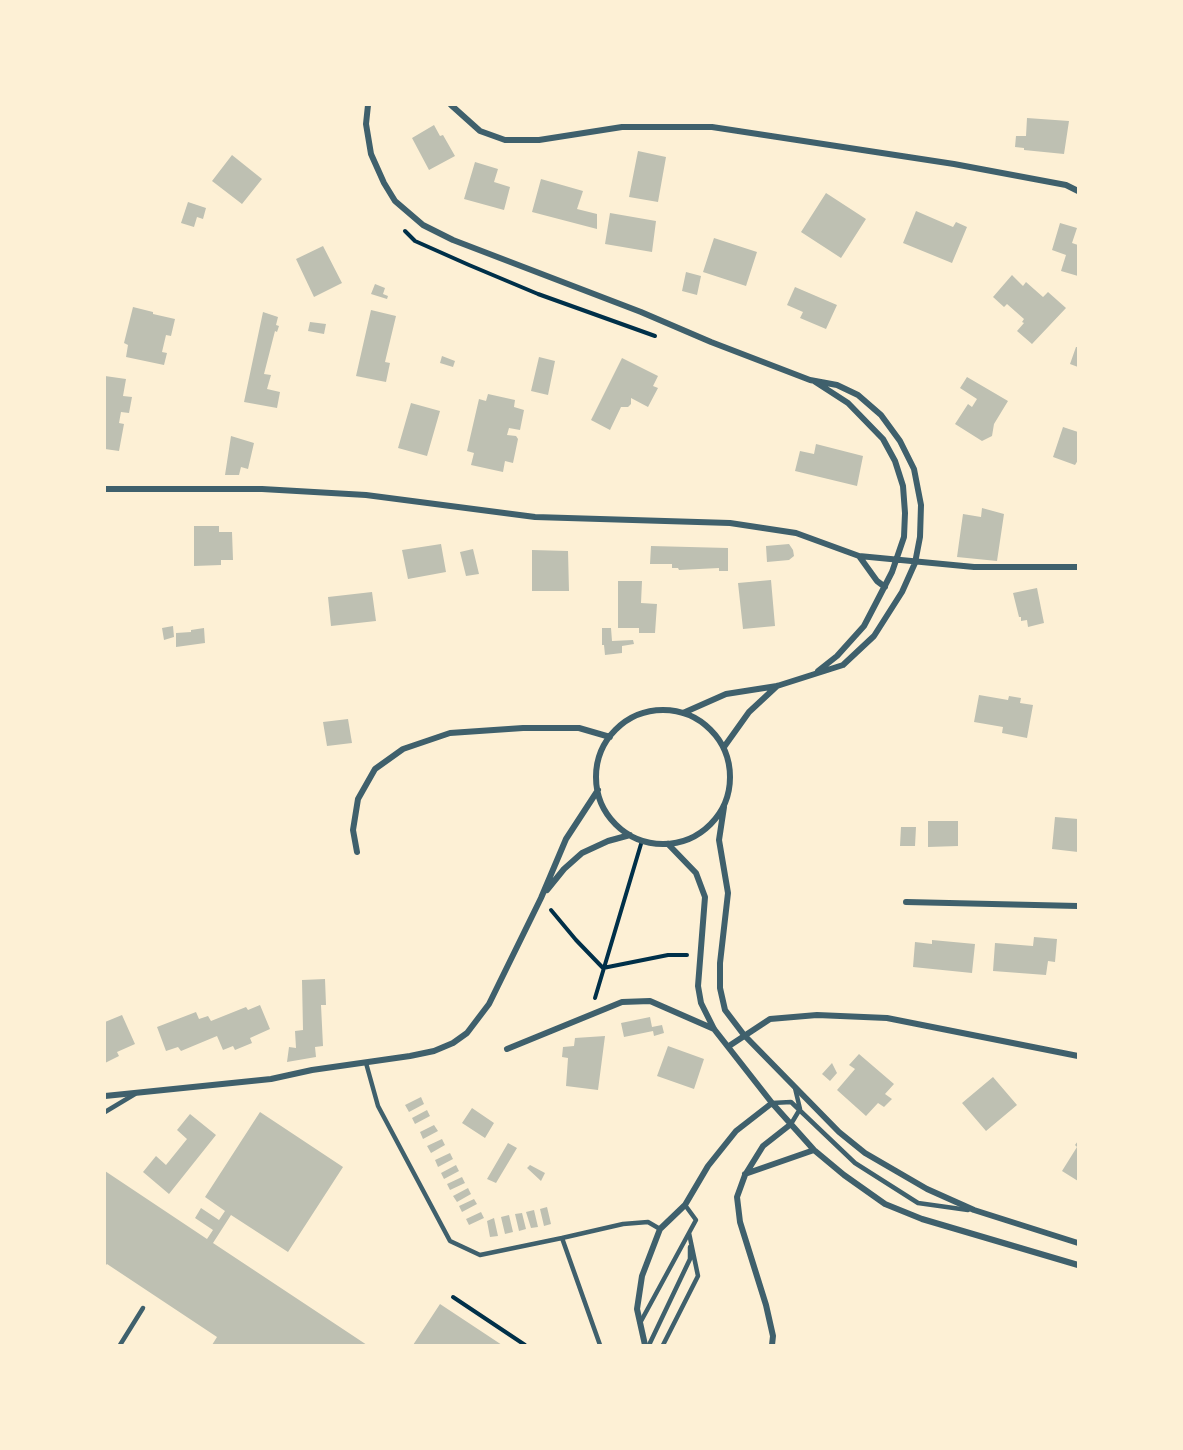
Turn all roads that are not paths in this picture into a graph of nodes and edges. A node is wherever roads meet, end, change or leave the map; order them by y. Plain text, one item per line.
1 (368, 105) edge
2 (451, 105) edge
3 (1078, 190) edge
4 (810, 380) junction
5 (105, 489) edge
6 (859, 556) junction
7 (895, 561) junction
8 (915, 562) junction
9 (1078, 567) edge
10 (885, 587) junction
11 (812, 676) junction
12 (777, 686) junction
13 (683, 713) junction
14 (610, 737) junction
15 (724, 747) junction
16 (598, 790) junction
17 (724, 807) junction
18 (630, 835) junction
19 (668, 844) junction
20 (357, 852) dead end
21 (541, 898) junction
22 (906, 902) dead end
23 (1078, 906) edge
24 (714, 1029) junction
25 (744, 1035) junction
26 (729, 1046) junction
27 (507, 1049) dead end
28 (1078, 1056) edge
29 (366, 1063) junction
30 (795, 1087) junction
31 (140, 1091) junction
32 (105, 1096) edge
33 (772, 1103) junction
34 (800, 1109) junction
35 (105, 1112) edge
36 (791, 1124) junction
37 (814, 1150) junction
38 (745, 1174) junction
39 (685, 1206) junction
40 (974, 1210) junction
41 (660, 1229) junction
42 (689, 1233) junction
43 (562, 1238) junction
44 (1078, 1243) edge
45 (1078, 1265) edge
46 (143, 1308) dead end
47 (640, 1323) junction
48 (120, 1345) edge
49 (600, 1345) edge
50 (647, 1345) edge
51 (663, 1345) edge
52 (772, 1345) edge

1 - 4 street
2 - 3 street
4 - 7 street
4 - 8 street
5 - 6 street
6 - 7 street
6 - 10 street
7 - 8 street
7 - 10 street
8 - 9 street
8 - 11 street
10 - 11 street
11 - 12 street
12 - 13 street
12 - 15 street
13 - 14 street
13 - 15 street
14 - 16 street
14 - 20 street
15 - 17 street
16 - 18 street
16 - 21 street
17 - 19 street
17 - 25 street
18 - 19 street
18 - 21 street
19 - 24 street
21 - 29 street
22 - 23 street
24 - 26 street
24 - 27 street
25 - 26 street
25 - 28 street
25 - 30 street
26 - 33 street
29 - 31 street
29 - 43 lane
30 - 34 lane
30 - 40 street
31 - 32 street
31 - 35 lane
33 - 34 lane
33 - 36 street
33 - 39 street
34 - 36 lane
34 - 40 lane
36 - 37 street
36 - 38 street
37 - 38 street
37 - 45 street
38 - 52 street
39 - 41 street
39 - 42 lane
40 - 44 street
41 - 43 lane
41 - 47 street
42 - 47 lane
42 - 50 lane
42 - 51 lane
43 - 49 lane
46 - 48 lane
47 - 50 street

